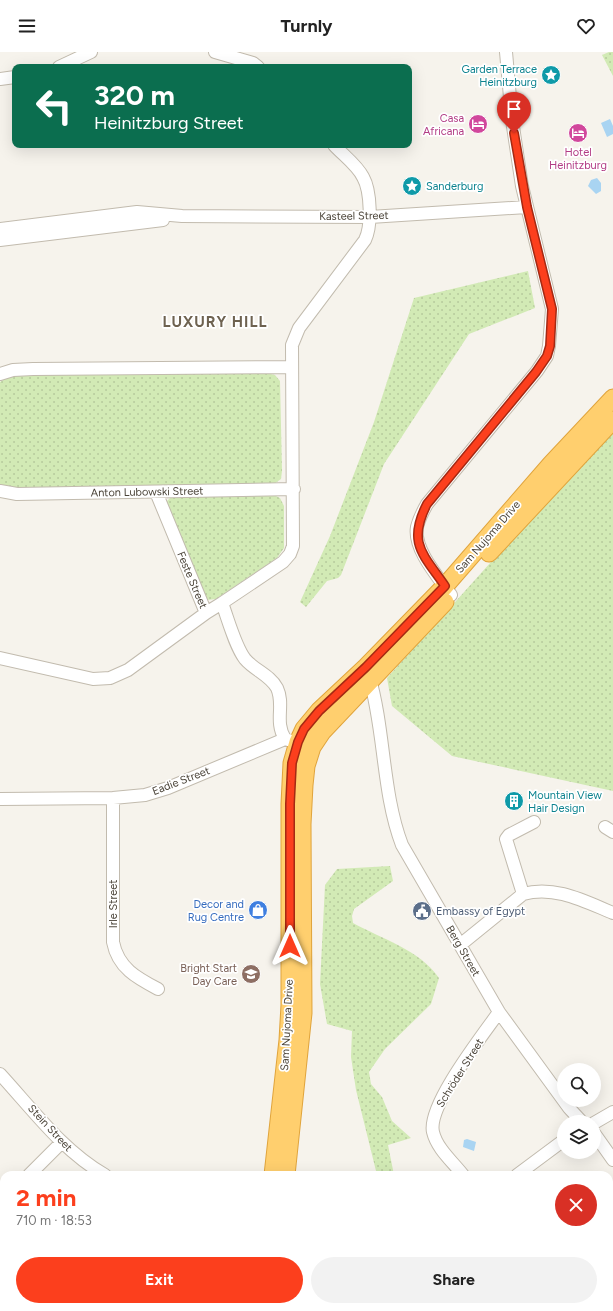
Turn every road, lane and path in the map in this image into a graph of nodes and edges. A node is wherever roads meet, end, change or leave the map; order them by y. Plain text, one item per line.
1 (91, 52) edge
2 (215, 52) edge
3 (506, 52) edge
4 (256, 60) edge
5 (65, 64) edge
6 (12, 77) edge
7 (0, 79) edge
8 (337, 148) edge
9 (527, 207) junction
10 (182, 216) junction
11 (370, 217) junction
12 (0, 229) edge
13 (0, 240) edge
14 (291, 367) junction
15 (0, 374) edge
16 (613, 398) edge
17 (613, 420) edge
18 (294, 489) junction
19 (0, 491) edge
20 (156, 492) junction
21 (448, 590) junction
22 (222, 603) junction
23 (206, 613) junction
24 (0, 658) edge
25 (368, 675) junction
26 (298, 743) junction
27 (113, 798) junction
28 (0, 799) edge
29 (534, 822) dead end
30 (523, 894) junction
31 (613, 913) edge
32 (460, 945) junction
33 (158, 989) dead end
34 (499, 1012) junction
35 (0, 1074) edge
36 (613, 1112) edge
37 (576, 1115) edge
38 (601, 1119) edge
39 (62, 1142) junction
40 (601, 1143) edge
41 (557, 1145) edge
42 (613, 1160) edge
43 (33, 1171) edge
44 (98, 1171) edge
45 (273, 1171) edge
46 (286, 1171) edge
47 (460, 1171) edge
48 (522, 1171) edge

1 - 5 street
2 - 4 street
3 - 9 street
6 - 7 street
8 - 11 street
9 - 11 street, Kasteel Street
9 - 21 street
10 - 11 street, Kasteel Street
10 - 12 street, Kasteel Street
10 - 13 street, Kasteel Street
11 - 14 street
14 - 15 street
14 - 18 street
16 - 21 highway, Sam Nujoma Drive
17 - 21 highway, Sam Nujoma Drive
18 - 20 street, Anton Lubowski Street
18 - 22 street
19 - 20 street, Anton Lubowski Street
20 - 23 street, Feste Street
21 - 25 highway, Sam Nujoma Drive
22 - 23 street, Feste Street
22 - 26 street, Feste Street
23 - 24 street
25 - 26 highway, Sam Nujoma Drive
25 - 32 street, Berg Street
26 - 27 street, Eadie Street
26 - 45 highway, Sam Nujoma Drive
26 - 46 highway, Sam Nujoma Drive
27 - 28 street, Eadie Street
27 - 33 street, Irle Street
29 - 30 street
30 - 31 street
30 - 32 street
32 - 34 street, Berg Street
34 - 37 street, Berg Street
34 - 47 street, Schröder Street
35 - 39 street, Stein Street
36 - 38 street
39 - 43 street
39 - 44 street, Stein Street
40 - 42 street
41 - 48 street

